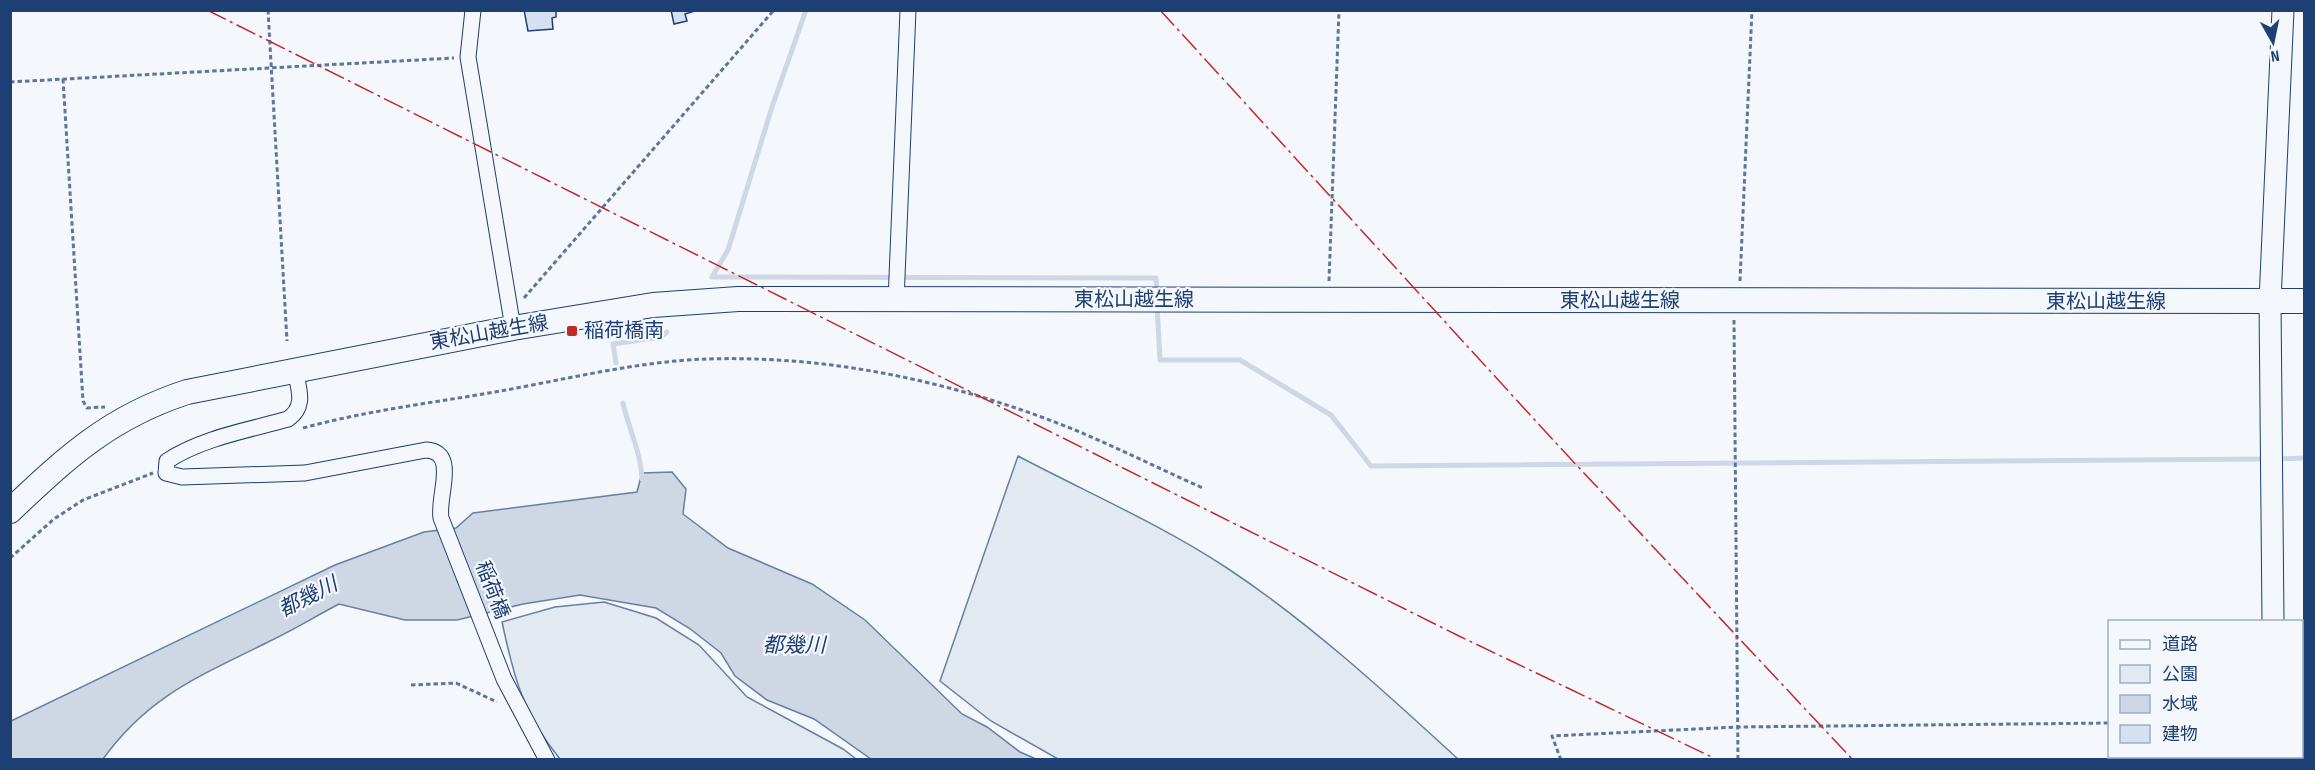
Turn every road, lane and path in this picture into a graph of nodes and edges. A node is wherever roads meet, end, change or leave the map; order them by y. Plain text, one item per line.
1 (268, 10) edge
2 (473, 10) edge
3 (774, 10) edge
4 (908, 10) edge
5 (1339, 10) edge
6 (1752, 10) edge
7 (2283, 10) edge
8 (468, 57) junction
9 (271, 68) junction
10 (63, 79) junction
11 (10, 82) edge
12 (896, 301) junction
13 (1328, 301) junction
14 (1736, 301) junction
15 (2270, 301) junction
16 (2304, 302) edge
17 (511, 317) junction
18 (287, 341) dead end
19 (295, 369) junction
20 (127, 417) junction
21 (302, 428) dead end
22 (165, 468) junction
23 (1203, 488) dead end
24 (10, 511) edge
25 (10, 558) edge
26 (2272, 620) edge
27 (411, 685) dead end
28 (521, 712) junction
29 (2108, 723) edge
30 (1737, 727) junction
31 (547, 759) edge
32 (1561, 759) edge
33 (1738, 759) edge

1 - 9 path
2 - 8 street
3 - 17 path
4 - 12 street
5 - 13 path
6 - 14 path
7 - 15 street
8 - 9 path
8 - 17 street
9 - 10 path
9 - 18 path
10 - 11 path
10 - 20 path
12 - 13 main road, 東松山越生線
12 - 17 main road, 東松山越生線
13 - 14 main road, 東松山越生線
14 - 15 main road, 東松山越生線
14 - 30 path
15 - 16 main road, 東松山越生線
15 - 26 street
17 - 19 main road, 東松山越生線
19 - 20 main road, 東松山越生線
19 - 22 street
20 - 24 main road, 東松山越生線
21 - 23 path
22 - 25 path
22 - 28 street, 稲荷橋
27 - 28 path
28 - 31 street, 稲荷橋
29 - 30 path
30 - 32 path
30 - 33 path

